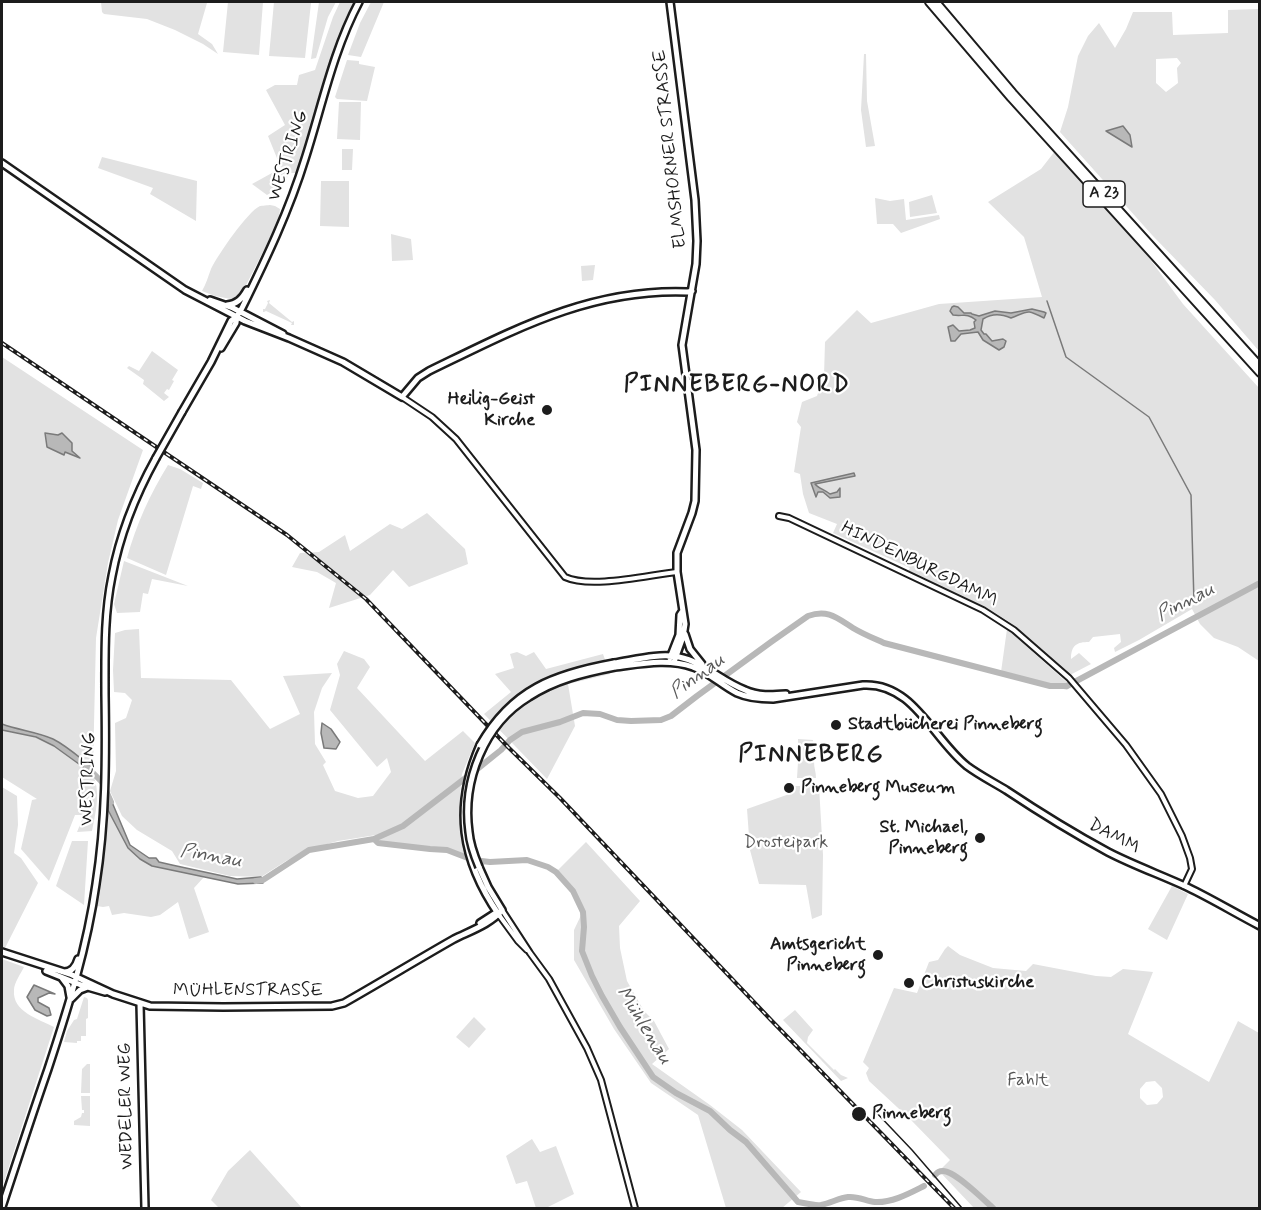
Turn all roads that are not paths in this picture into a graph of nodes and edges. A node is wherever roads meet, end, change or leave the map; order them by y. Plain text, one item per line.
1 (358, 2) edge
2 (670, 2) edge
3 (929, 2) edge
4 (936, 2) edge
5 (2, 163) edge
6 (257, 277) junction
7 (692, 291) junction
8 (195, 296) junction
9 (225, 305) junction
10 (238, 314) junction
11 (1260, 366) edge
12 (1260, 373) edge
13 (402, 397) junction
14 (779, 516) dead end
15 (677, 572) junction
16 (682, 612) junction
17 (684, 631) junction
18 (672, 659) junction
19 (706, 667) junction
20 (714, 675) junction
21 (725, 683) junction
22 (745, 691) junction
23 (738, 693) junction
24 (775, 697) junction
25 (1185, 886) junction
26 (499, 912) junction
27 (1260, 926) edge
28 (83, 947) junction
29 (2, 952) edge
30 (60, 974) junction
31 (76, 980) junction
32 (88, 987) junction
33 (113, 994) junction
34 (70, 1000) junction
35 (140, 1004) junction
36 (2, 1207) edge
37 (145, 1209) edge
38 (635, 1209) edge

1 - 6 main road, WESTRING
2 - 7 main road, ELMSHORNER STRASSE
3 - 12 highway, A 23
4 - 11 highway, A 23
5 - 8 main road
6 - 9 main road
6 - 10 main road, WESTRING
7 - 13 main road
7 - 15 main road, ELMSHORNER STRASSE
8 - 9 main road
8 - 10 main road
9 - 10 main road
10 - 13 main road
10 - 28 main road, WESTRING, bridge
13 - 15 street
14 - 25 street, HINDENBURGDAMM
15 - 16 main road, ELMSHORNER STRASSE
16 - 17 main road, ELMSHORNER STRASSE
16 - 18 main road, ELMSHORNER STRASSE
17 - 18 main road, ELMSHORNER STRASSE
17 - 19 main road, ELMSHORNER STRASSE
18 - 19 main road
18 - 20 main road
18 - 26 main road, bridge
19 - 20 main road
20 - 21 main road
21 - 22 main road
21 - 23 main road
22 - 23 main road
22 - 24 main road
23 - 24 main road
24 - 25 main road, DAMM
25 - 27 main road, DAMM
26 - 35 main road, MÜHLENSTRASSE
26 - 38 street
28 - 30 main road
28 - 31 main road, WESTRING
29 - 30 main road, MÜHLENSTRASSE
30 - 31 main road, MÜHLENSTRASSE
30 - 34 main road
31 - 32 main road, MÜHLENSTRASSE
31 - 33 main road, MÜHLENSTRASSE
31 - 34 main road, WESTRING
32 - 33 main road, MÜHLENSTRASSE
32 - 34 main road
33 - 35 main road, MÜHLENSTRASSE
34 - 36 main road, WESTRING
35 - 37 main road, WEDELER WEG

